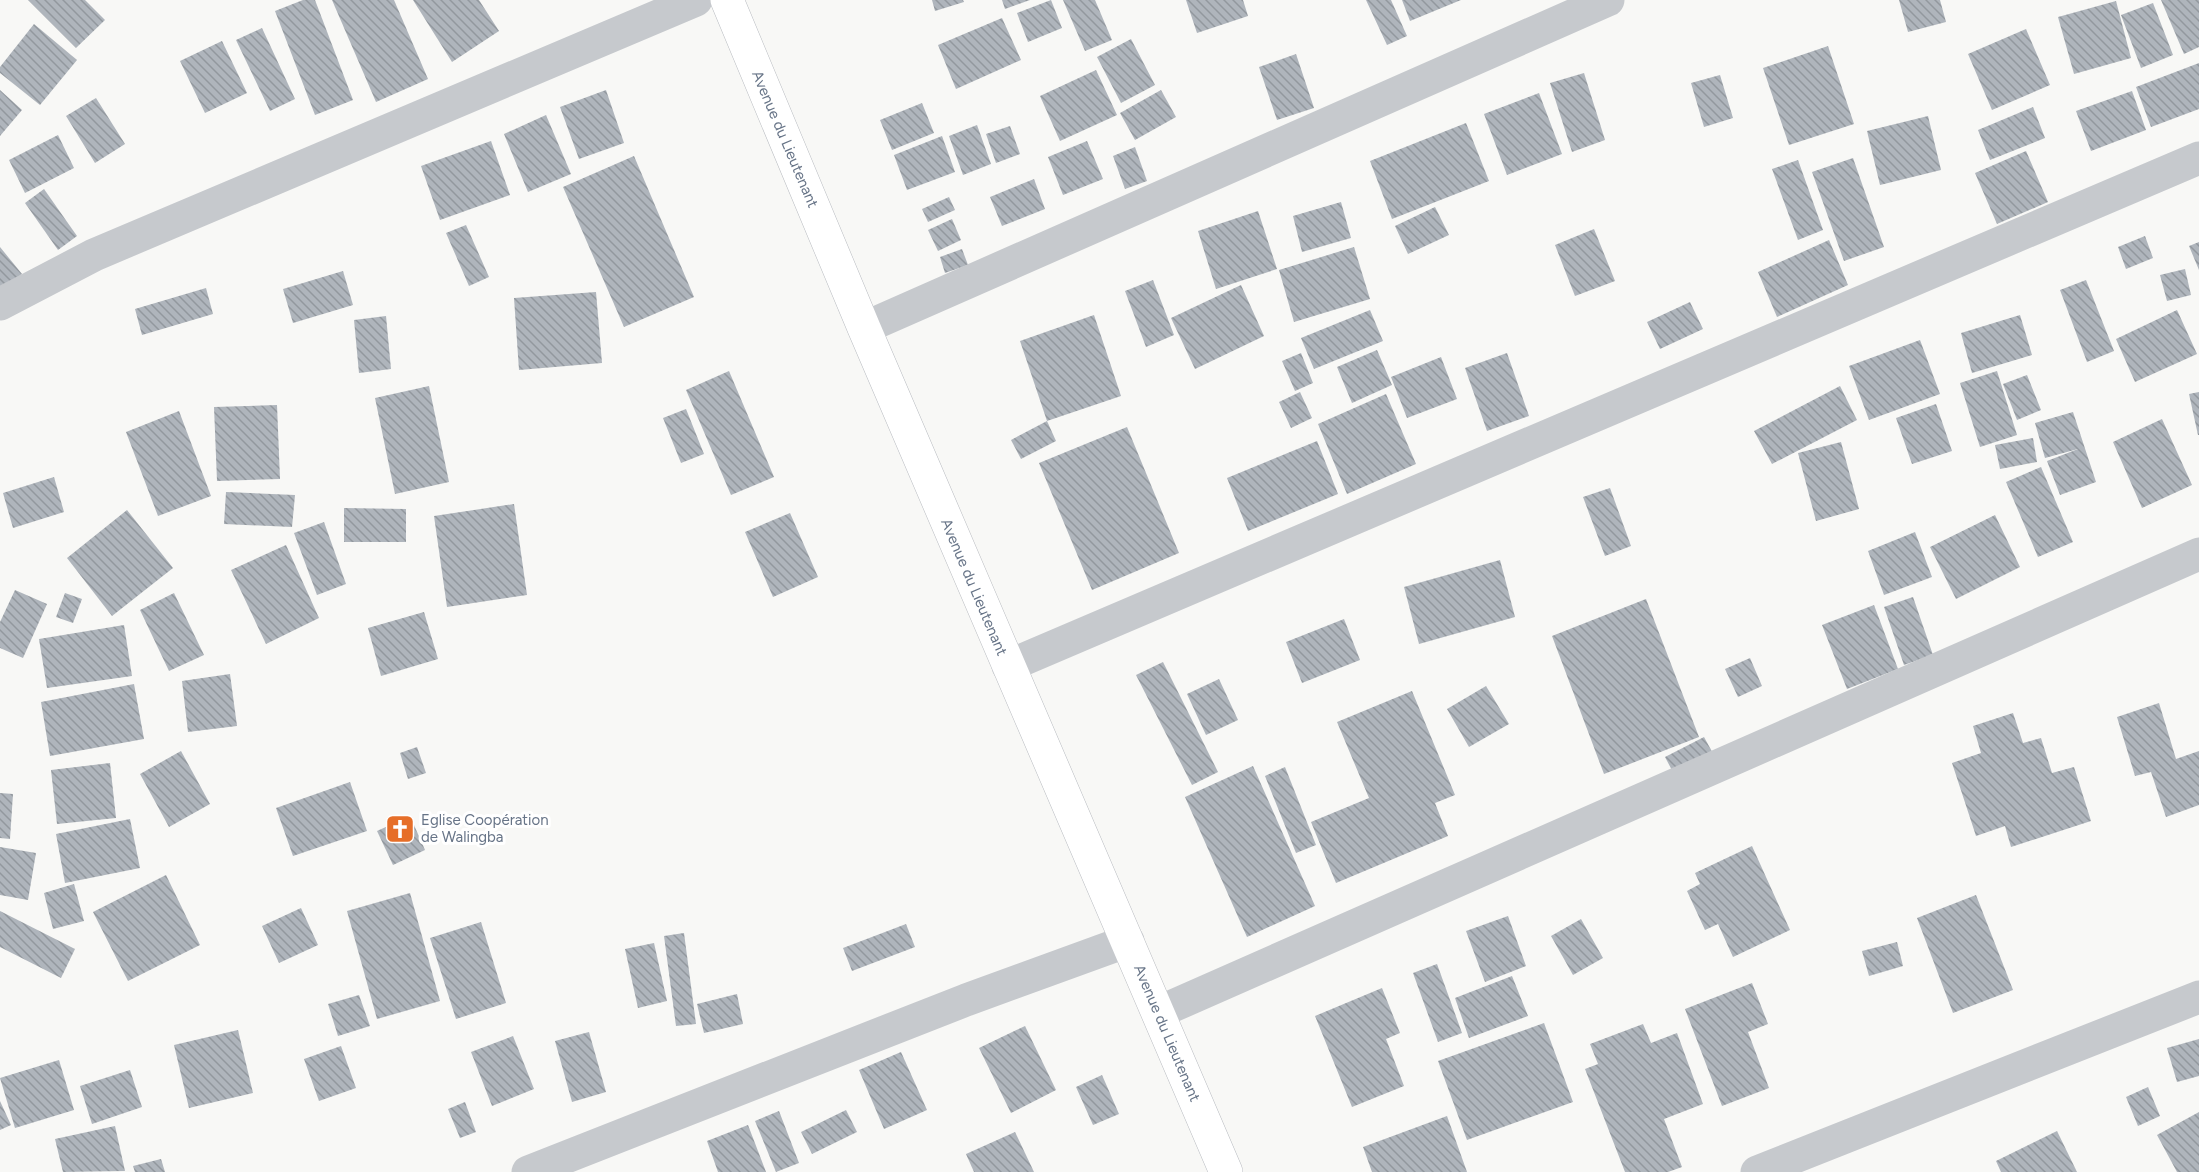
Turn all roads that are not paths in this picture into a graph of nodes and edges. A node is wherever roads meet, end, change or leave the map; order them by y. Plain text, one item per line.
1 (696, 0) edge
2 (727, 0) edge
3 (1608, 0) edge
4 (2199, 159) edge
5 (0, 304) edge
6 (864, 328) junction
7 (2199, 554) edge
8 (1008, 666) junction
9 (1128, 941) junction
10 (2199, 997) edge
11 (1159, 1012) junction
12 (528, 1172) edge
13 (1226, 1172) edge
14 (1757, 1172) edge

1 - 5 street
2 - 6 main road, Avenue du Lieutenant
3 - 6 street
4 - 8 street
6 - 8 main road, Avenue du Lieutenant
7 - 11 street
8 - 9 main road, Avenue du Lieutenant
9 - 11 main road, Avenue du Lieutenant
9 - 12 street
10 - 14 street
11 - 13 main road, Avenue du Lieutenant

